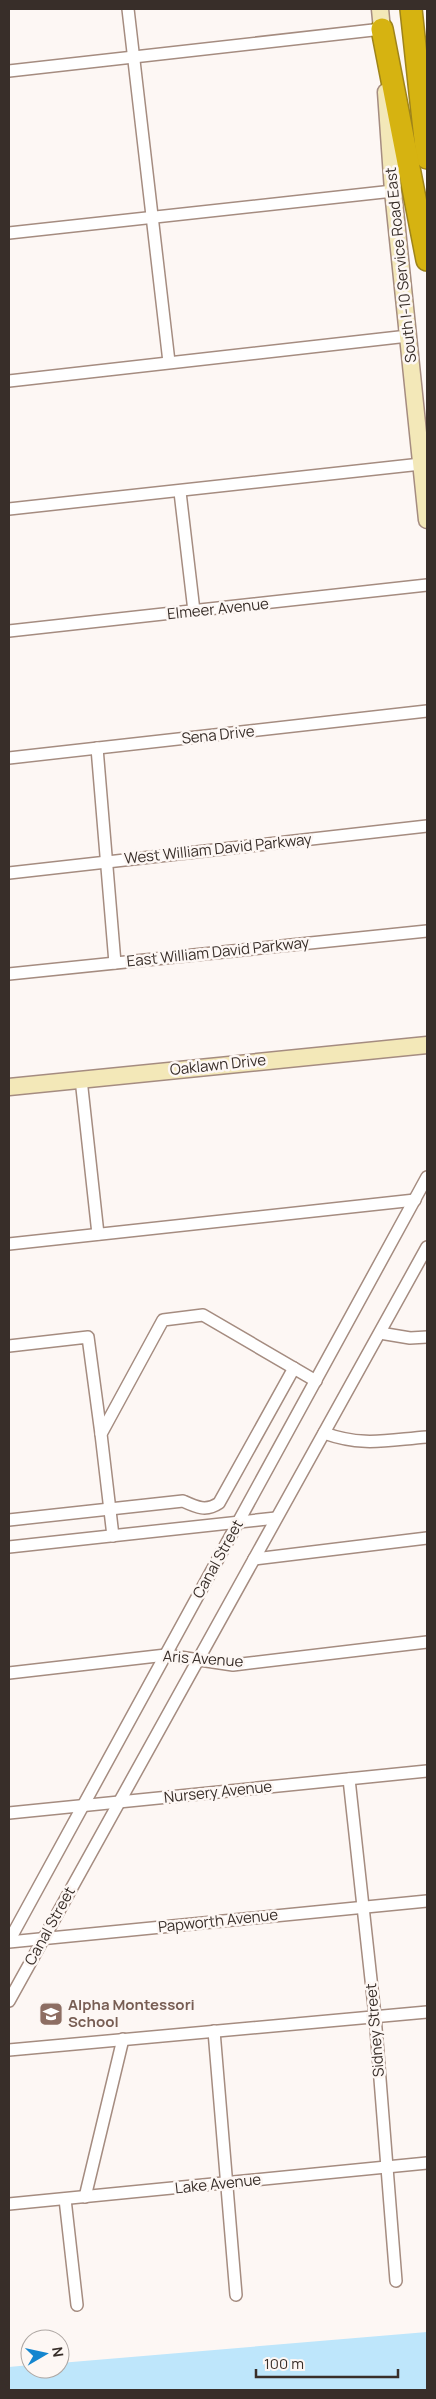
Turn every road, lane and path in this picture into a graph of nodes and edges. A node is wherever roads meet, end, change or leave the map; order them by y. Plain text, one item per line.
1 (128, 9) edge
2 (411, 9) edge
3 (381, 19) edge
4 (134, 57) junction
5 (9, 71) edge
6 (427, 158) edge
7 (393, 190) junction
8 (152, 217) junction
9 (9, 233) edge
10 (427, 260) edge
11 (408, 336) junction
12 (169, 362) junction
13 (9, 381) edge
14 (421, 464) junction
15 (180, 492) junction
16 (9, 509) edge
17 (427, 520) edge
18 (427, 585) edge
19 (194, 612) junction
20 (9, 631) edge
21 (427, 711) edge
22 (97, 748) junction
23 (9, 758) edge
24 (427, 826) edge
25 (106, 862) junction
26 (9, 873) edge
27 (427, 931) edge
28 (115, 963) junction
29 (9, 974) edge
30 (427, 1044) edge
31 (81, 1079) junction
32 (9, 1087) edge
33 (427, 1177) edge
34 (415, 1200) junction
35 (98, 1234) junction
36 (9, 1244) edge
37 (427, 1247) edge
38 (380, 1333) junction
39 (427, 1337) edge
40 (9, 1346) edge
41 (294, 1368) junction
42 (316, 1381) junction
43 (324, 1433) junction
44 (100, 1434) junction
45 (427, 1437) edge
46 (109, 1509) junction
47 (276, 1518) junction
48 (9, 1520) edge
49 (239, 1522) junction
50 (113, 1536) junction
51 (427, 1538) edge
52 (9, 1547) edge
53 (254, 1559) junction
54 (427, 1642) edge
55 (166, 1655) junction
56 (197, 1660) junction
57 (9, 1673) edge
58 (427, 1771) edge
59 (349, 1779) junction
60 (118, 1803) junction
61 (83, 1806) junction
62 (9, 1813) edge
63 (427, 1901) edge
64 (363, 1907) junction
65 (43, 1938) junction
66 (9, 1942) edge
67 (9, 2001) edge
68 (427, 2012) edge
69 (374, 2016) junction
70 (214, 2031) junction
71 (124, 2039) junction
72 (9, 2050) edge
73 (427, 2163) edge
74 (387, 2167) junction
75 (227, 2183) junction
76 (85, 2197) junction
77 (65, 2199) junction
78 (9, 2204) edge
79 (396, 2282) dead end
80 (236, 2295) dead end
81 (77, 2305) dead end

1 - 4 street
2 - 6 highway
3 - 4 street
3 - 7 street, South I-10 Service Road East
3 - 10 highway
4 - 5 street
4 - 8 street
7 - 8 street
7 - 11 street, South I-10 Service Road East
8 - 9 street
8 - 12 street
11 - 12 street
11 - 14 street, South I-10 Service Road East
12 - 13 street
14 - 15 street
14 - 17 street, South I-10 Service Road East
15 - 16 street
15 - 19 street
18 - 19 street, Elmeer Avenue
19 - 20 street, Elmeer Avenue
21 - 22 street, Sena Drive
22 - 23 street, Sena Drive
22 - 25 street
24 - 25 street, West William David Parkway
25 - 26 street, West William David Parkway
25 - 28 street
27 - 28 street, East William David Parkway
28 - 29 street, East William David Parkway
30 - 31 street, Oaklawn Drive
31 - 32 street, Oaklawn Drive
31 - 35 street
33 - 34 street, Canal Street
34 - 35 street
34 - 42 street, Canal Street
35 - 36 street
37 - 38 street, Canal Street
38 - 39 street
38 - 43 street, Canal Street
40 - 44 street
41 - 42 street
41 - 44 street
41 - 46 street
42 - 49 street, Canal Street
43 - 45 street
43 - 47 street, Canal Street
44 - 46 street
46 - 48 street
46 - 50 street
47 - 49 street
47 - 53 street, Canal Street
49 - 50 street
49 - 55 street, Canal Street
50 - 52 street
51 - 53 street
53 - 56 street, Canal Street
54 - 56 street, Aris Avenue
55 - 56 street, Aris Avenue
55 - 57 street, Aris Avenue
55 - 61 street, Canal Street
56 - 60 street, Canal Street
58 - 59 street, Nursery Avenue
59 - 60 street, Nursery Avenue
59 - 64 street, Sidney Street
60 - 61 street, Nursery Avenue
60 - 65 street, Canal Street
61 - 62 street, Nursery Avenue
61 - 66 street, Canal Street
63 - 64 street, Papworth Avenue
64 - 65 street, Papworth Avenue
64 - 69 street, Sidney Street
65 - 66 street, Papworth Avenue
65 - 67 street, Canal Street
68 - 69 street
69 - 70 street
69 - 74 street, Sidney Street
70 - 71 street
70 - 75 street
71 - 72 street
71 - 76 street
73 - 74 street, Lake Avenue
74 - 75 street, Lake Avenue
74 - 79 street, Sidney Street
75 - 76 street, Lake Avenue
75 - 80 street
76 - 77 street, Lake Avenue
77 - 78 street, Lake Avenue
77 - 81 street

